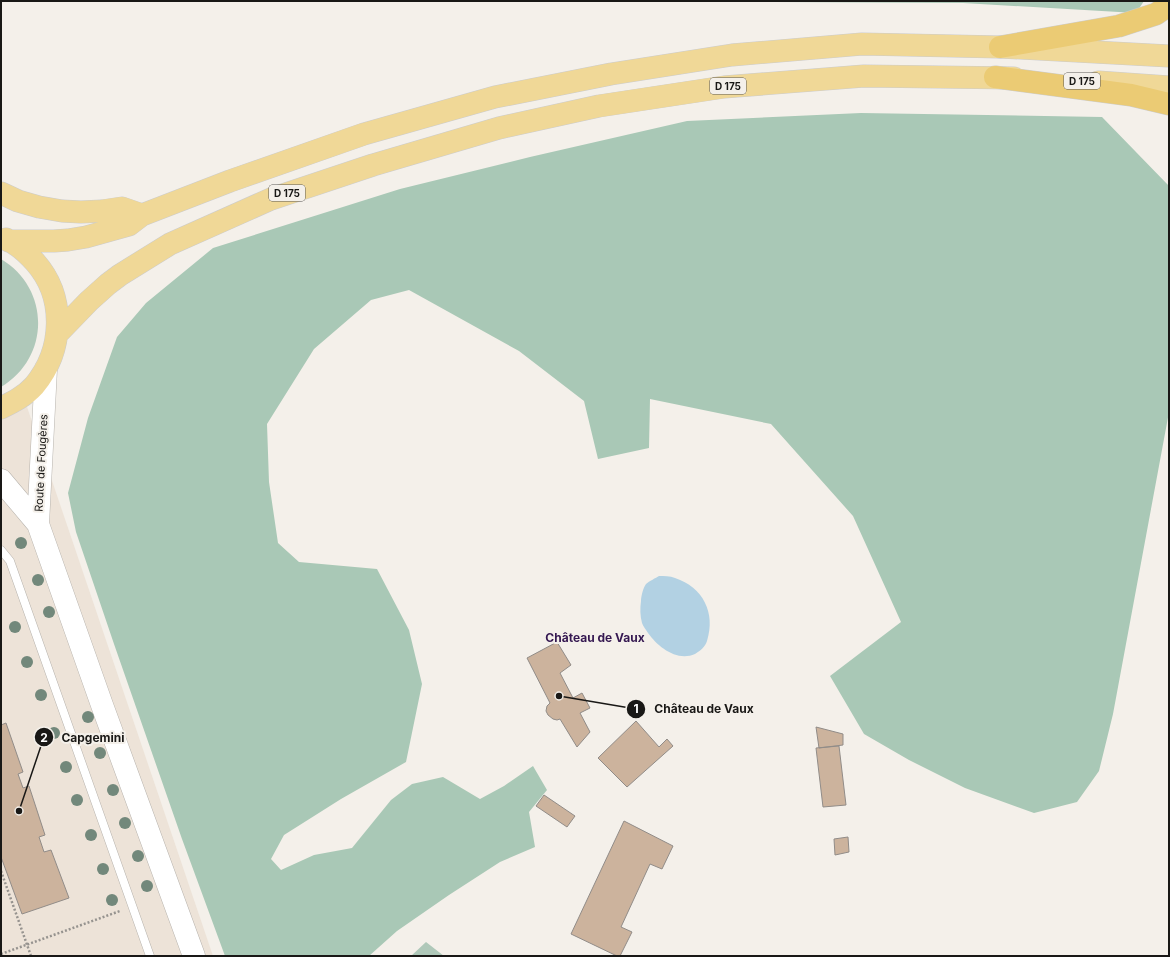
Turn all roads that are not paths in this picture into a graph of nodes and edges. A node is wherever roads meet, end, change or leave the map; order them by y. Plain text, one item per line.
1 (1169, 5) edge
2 (1000, 47) junction
3 (1169, 56) edge
4 (995, 77) junction
5 (1169, 87) edge
6 (1169, 104) edge
7 (1, 193) edge
8 (142, 215) junction
9 (5, 239) edge
10 (58, 333) junction
11 (46, 369) junction
12 (1, 408) edge
13 (1, 480) edge
14 (38, 524) junction
15 (1, 550) edge
16 (150, 956) edge
17 (194, 956) edge

1 - 2 highway
2 - 3 main road
2 - 8 main road
4 - 5 main road, D 175
4 - 6 highway
4 - 10 main road, D 175
7 - 8 main road
8 - 9 main road
9 - 10 main road
10 - 11 main road
11 - 12 main road
11 - 14 main road, Route de Fougères
13 - 14 main road, Route de Fougères
14 - 17 main road
15 - 16 lane

